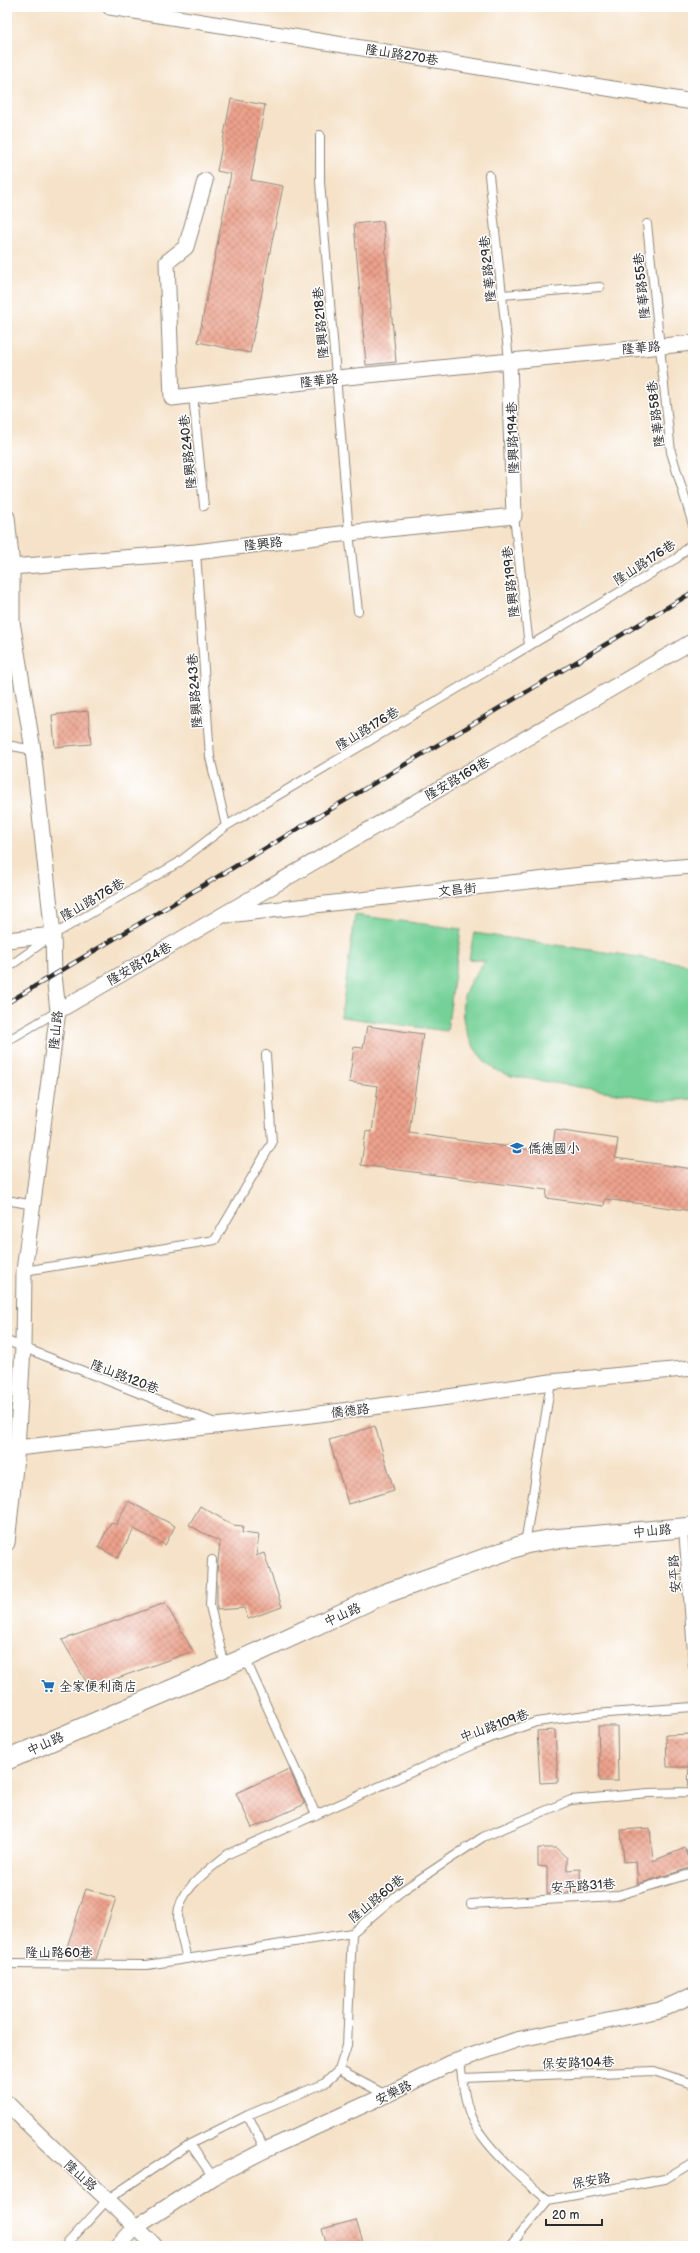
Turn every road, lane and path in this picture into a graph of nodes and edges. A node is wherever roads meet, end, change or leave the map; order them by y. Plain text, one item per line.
1 (110, 7) edge
2 (693, 102) edge
3 (320, 135) dead end
4 (489, 175) dead end
5 (204, 181) dead end
6 (647, 224) dead end
7 (600, 287) dead end
8 (502, 295) junction
9 (693, 342) edge
10 (659, 346) junction
11 (509, 360) junction
12 (337, 378) junction
13 (193, 395) junction
14 (204, 506) dead end
15 (514, 516) junction
16 (7, 517) edge
17 (693, 525) edge
18 (349, 533) junction
19 (693, 542) edge
20 (196, 552) junction
21 (12, 567) junction
22 (358, 611) dead end
23 (10, 621) edge
24 (693, 641) edge
25 (529, 646) junction
26 (7, 745) edge
27 (33, 750) junction
28 (226, 826) junction
29 (693, 866) edge
30 (220, 916) junction
31 (53, 935) junction
32 (7, 940) edge
33 (7, 968) edge
34 (58, 1011) junction
35 (7, 1041) edge
36 (266, 1055) dead end
37 (7, 1200) edge
38 (33, 1205) junction
39 (24, 1271) junction
40 (7, 1342) edge
41 (23, 1348) junction
42 (693, 1368) edge
43 (551, 1382) junction
44 (219, 1425) junction
45 (12, 1449) edge
46 (688, 1527) edge
47 (7, 1543) edge
48 (525, 1544) junction
49 (212, 1560) dead end
50 (244, 1658) junction
51 (225, 1666) junction
52 (693, 1666) edge
53 (693, 1708) edge
54 (7, 1760) edge
55 (693, 1767) edge
56 (693, 1795) edge
57 (316, 1815) junction
58 (693, 1873) edge
59 (471, 1904) dead end
60 (352, 1933) junction
61 (187, 1959) junction
62 (7, 1964) edge
63 (693, 1995) edge
64 (460, 2060) junction
65 (338, 2070) junction
66 (462, 2078) junction
67 (693, 2084) edge
68 (386, 2095) junction
69 (7, 2103) edge
70 (248, 2115) junction
71 (190, 2144) junction
72 (265, 2150) junction
73 (693, 2162) edge
74 (213, 2177) junction
75 (108, 2199) junction
76 (548, 2200) junction
77 (136, 2227) junction
78 (65, 2246) edge
79 (118, 2246) edge
80 (155, 2246) edge
81 (510, 2246) edge

1 - 2 street, 隆山路270巷
3 - 12 lane, 隆興路218巷
4 - 8 lane, 隆華路29巷
5 - 13 street, 隆華路
6 - 10 lane, 隆華路55巷
7 - 8 lane
8 - 11 lane, 隆華路29巷
9 - 10 street, 隆華路
10 - 11 street, 隆華路
10 - 17 lane, 隆華路58巷
11 - 12 street, 隆華路
11 - 15 street, 隆興路194巷
12 - 13 street, 隆華路
12 - 18 lane, 隆興路218巷
13 - 14 lane, 隆興路240巷
15 - 18 street, 隆興路
15 - 25 lane, 隆興路199巷
16 - 21 street, 隆山路
18 - 20 street, 隆興路
18 - 22 lane, 隆興路218巷
19 - 25 lane, 隆山路176巷
20 - 21 street, 隆興路
20 - 28 lane, 隆興路243巷
21 - 23 street, 隆山路
23 - 27 street, 隆山路
24 - 30 street, 隆安路169巷
25 - 28 lane, 隆山路176巷
26 - 27 lane
27 - 31 street, 隆山路
28 - 31 lane, 隆山路176巷
29 - 30 street, 文昌街
30 - 34 street, 隆安路124巷
31 - 32 street
31 - 33 lane, 隆山路176巷
31 - 34 street, 隆山路
34 - 35 lane
34 - 38 street, 隆山路
36 - 39 lane
37 - 38 lane
38 - 39 street, 隆山路
39 - 41 street, 隆山路
40 - 41 lane, 隆山路120巷
41 - 44 lane, 隆山路120巷
41 - 45 street, 隆山路
42 - 43 street, 僑德路
43 - 44 street, 僑德路
43 - 48 lane
44 - 45 street, 僑德路
45 - 47 street, 隆山路
46 - 48 street, 中山路
46 - 52 lane, 安平路
48 - 50 street, 中山路
49 - 51 lane
50 - 51 street, 中山路
50 - 57 lane
51 - 54 street, 中山路
53 - 57 lane, 中山路109巷
55 - 56 lane
56 - 60 lane, 隆山路60巷
57 - 61 lane, 中山路109巷
58 - 59 lane, 安平路31巷
60 - 61 lane, 隆山路60巷
60 - 65 lane
61 - 62 lane, 隆山路60巷
63 - 64 street, 安樂路
64 - 66 lane
64 - 68 street, 安樂路
65 - 68 lane
65 - 70 lane
66 - 67 lane, 保安路104巷
66 - 76 lane
68 - 72 street, 安樂路
69 - 75 street, 隆山路
70 - 71 lane
70 - 72 lane
71 - 74 lane
71 - 75 lane
72 - 74 street, 安樂路
73 - 76 lane, 保安路
74 - 77 street, 安樂路
75 - 77 street, 隆山路
75 - 78 lane
76 - 81 lane
77 - 79 street, 安樂路
77 - 80 street, 隆山路

